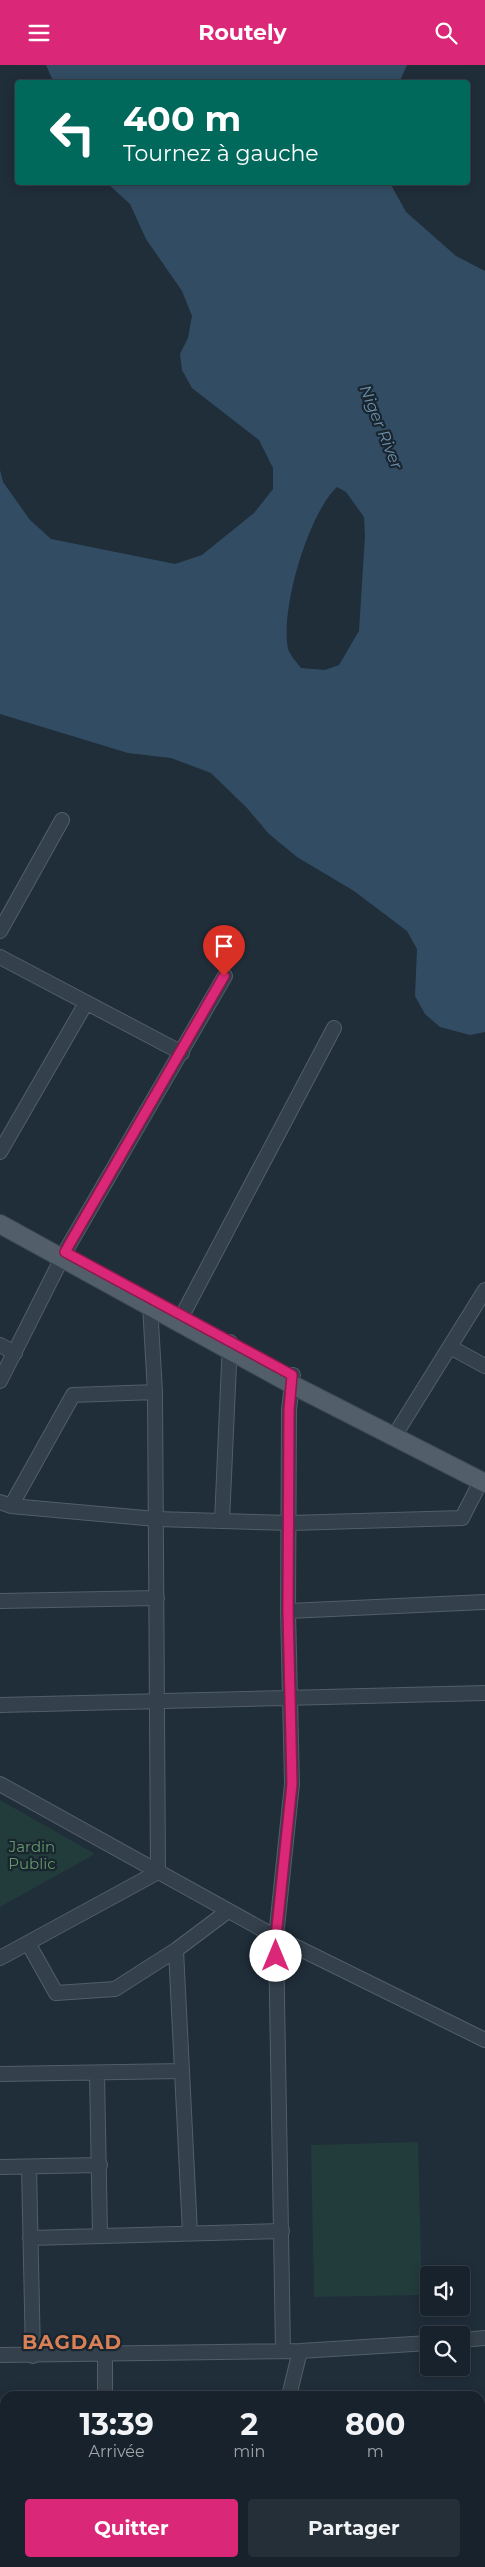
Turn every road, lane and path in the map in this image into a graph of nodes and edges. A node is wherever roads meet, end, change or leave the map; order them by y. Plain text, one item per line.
1 (62, 820) dead end
2 (0, 931) edge
3 (0, 957) edge
4 (224, 976) dead end
5 (86, 1003) junction
6 (334, 1028) dead end
7 (182, 1053) junction
8 (0, 1152) edge
9 (0, 1216) edge
10 (0, 1224) edge
11 (64, 1256) junction
12 (485, 1290) edge
13 (150, 1305) junction
14 (183, 1315) junction
15 (0, 1345) edge
16 (230, 1345) junction
17 (450, 1347) junction
18 (15, 1353) junction
19 (485, 1366) edge
20 (292, 1379) junction
21 (0, 1381) edge
22 (155, 1391) junction
23 (398, 1430) junction
24 (484, 1479) edge
25 (5, 1504) edge
26 (156, 1519) junction
27 (222, 1521) junction
28 (290, 1523) junction
29 (157, 1598) junction
30 (0, 1601) edge
31 (485, 1601) edge
32 (288, 1611) junction
33 (485, 1693) edge
34 (291, 1698) junction
35 (159, 1701) junction
36 (0, 1705) edge
37 (0, 1784) edge
38 (158, 1872) junction
39 (228, 1911) junction
40 (276, 1937) junction
41 (28, 1943) junction
42 (176, 1950) junction
43 (0, 1958) edge
44 (485, 2040) edge
45 (182, 2071) junction
46 (97, 2073) junction
47 (0, 2074) edge
48 (100, 2165) junction
49 (0, 2167) edge
50 (29, 2167) junction
51 (282, 2231) junction
52 (190, 2233) junction
53 (100, 2235) junction
54 (30, 2238) junction
55 (485, 2338) edge
56 (470, 2339) edge
57 (420, 2344) edge
58 (283, 2351) junction
59 (300, 2351) junction
60 (105, 2354) junction
61 (0, 2355) edge
62 (33, 2356) junction
63 (105, 2391) edge
64 (290, 2391) edge

1 - 2 street
3 - 5 street
4 - 7 street
5 - 7 street
5 - 8 street
6 - 14 street
7 - 11 street
9 - 11 main road
10 - 11 main road
11 - 13 main road
11 - 14 main road
11 - 18 street
12 - 17 street
13 - 16 main road
13 - 22 street
14 - 16 main road
15 - 18 street
16 - 20 main road
16 - 27 street
17 - 19 street
17 - 23 street
18 - 21 street
20 - 23 main road
20 - 24 main road
20 - 28 street
22 - 25 street
22 - 26 street
23 - 24 main road
24 - 28 street
25 - 26 street
26 - 27 street
26 - 29 street
27 - 28 street
28 - 32 street
29 - 30 street
29 - 35 street
31 - 32 street
32 - 34 street
33 - 34 street
34 - 35 street
34 - 40 street
35 - 36 street
35 - 38 street
37 - 38 street
38 - 39 street
38 - 41 street
39 - 40 street
39 - 42 street
40 - 44 street
40 - 51 street
41 - 42 street
41 - 43 street
42 - 45 street
45 - 46 street
45 - 52 street
46 - 47 street
46 - 48 street
48 - 50 street
48 - 53 street
49 - 50 street
50 - 54 street
51 - 52 street
51 - 58 street
52 - 53 street
53 - 54 street
54 - 62 street
55 - 56 street
57 - 59 street
58 - 59 street
58 - 60 street
59 - 64 street
60 - 62 street
60 - 63 street
61 - 62 street

